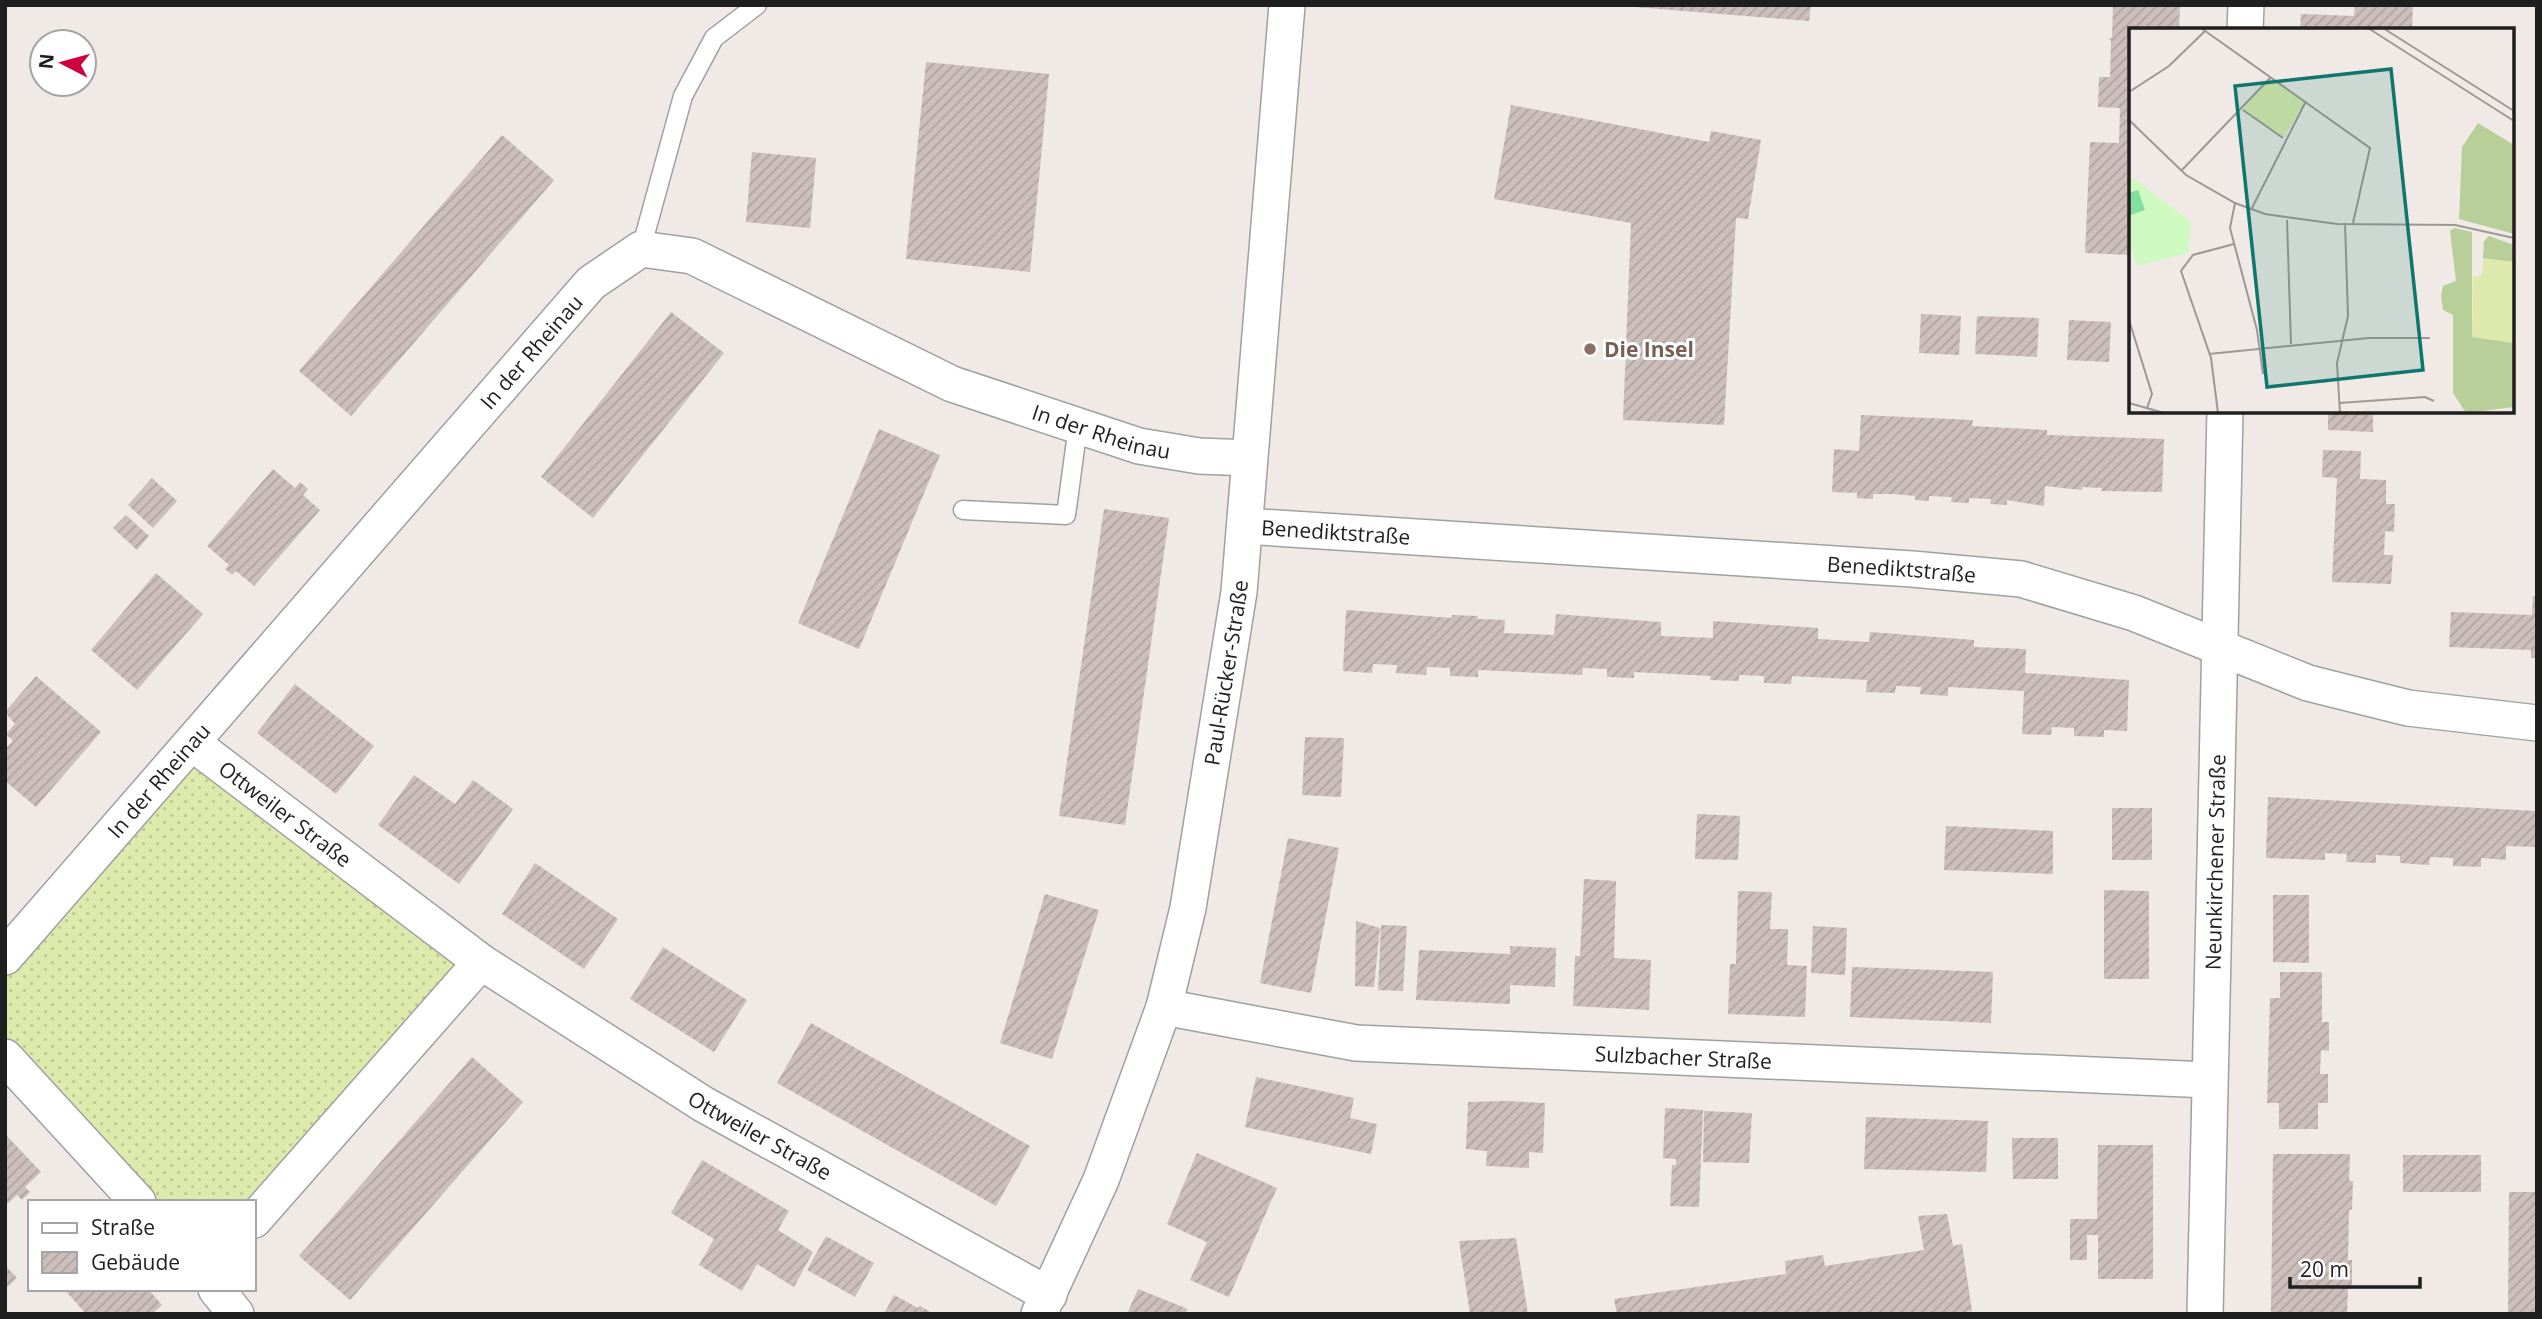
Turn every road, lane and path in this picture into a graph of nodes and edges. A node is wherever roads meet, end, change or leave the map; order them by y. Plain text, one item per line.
1 (757, 5) edge
2 (1287, 5) edge
3 (2246, 5) edge
4 (2245, 28) edge
5 (641, 249) junction
6 (2225, 413) edge
7 (1079, 426) junction
8 (1249, 458) junction
9 (962, 510) dead end
10 (1245, 526) junction
11 (2218, 644) junction
12 (2537, 723) edge
13 (192, 743) junction
14 (5, 957) edge
15 (481, 962) junction
16 (1164, 1007) junction
17 (5, 1057) edge
18 (2208, 1080) junction
19 (136, 1200) edge
20 (256, 1218) edge
21 (218, 1291) edge
22 (1044, 1304) edge
23 (236, 1314) edge
24 (2205, 1314) edge

1 - 5 lane
2 - 8 street, Paul-Rücker-Straße
3 - 4 street
5 - 7 street, In der Rheinau
5 - 13 street, In der Rheinau
6 - 11 street, Neunkirchener Straße
7 - 8 street, In der Rheinau
7 - 9 lane
8 - 10 street, Paul-Rücker-Straße
10 - 11 street, Benediktstraße
10 - 16 street, Paul-Rücker-Straße
11 - 12 street, Benediktstraße
11 - 18 street, Neunkirchener Straße
13 - 14 street, In der Rheinau
13 - 15 street, Ottweiler Straße
15 - 20 street
15 - 22 street, Ottweiler Straße
16 - 18 street, Sulzbacher Straße
16 - 22 street, Paul-Rücker-Straße
17 - 19 street
18 - 24 street, Neunkirchener Straße
21 - 23 street

